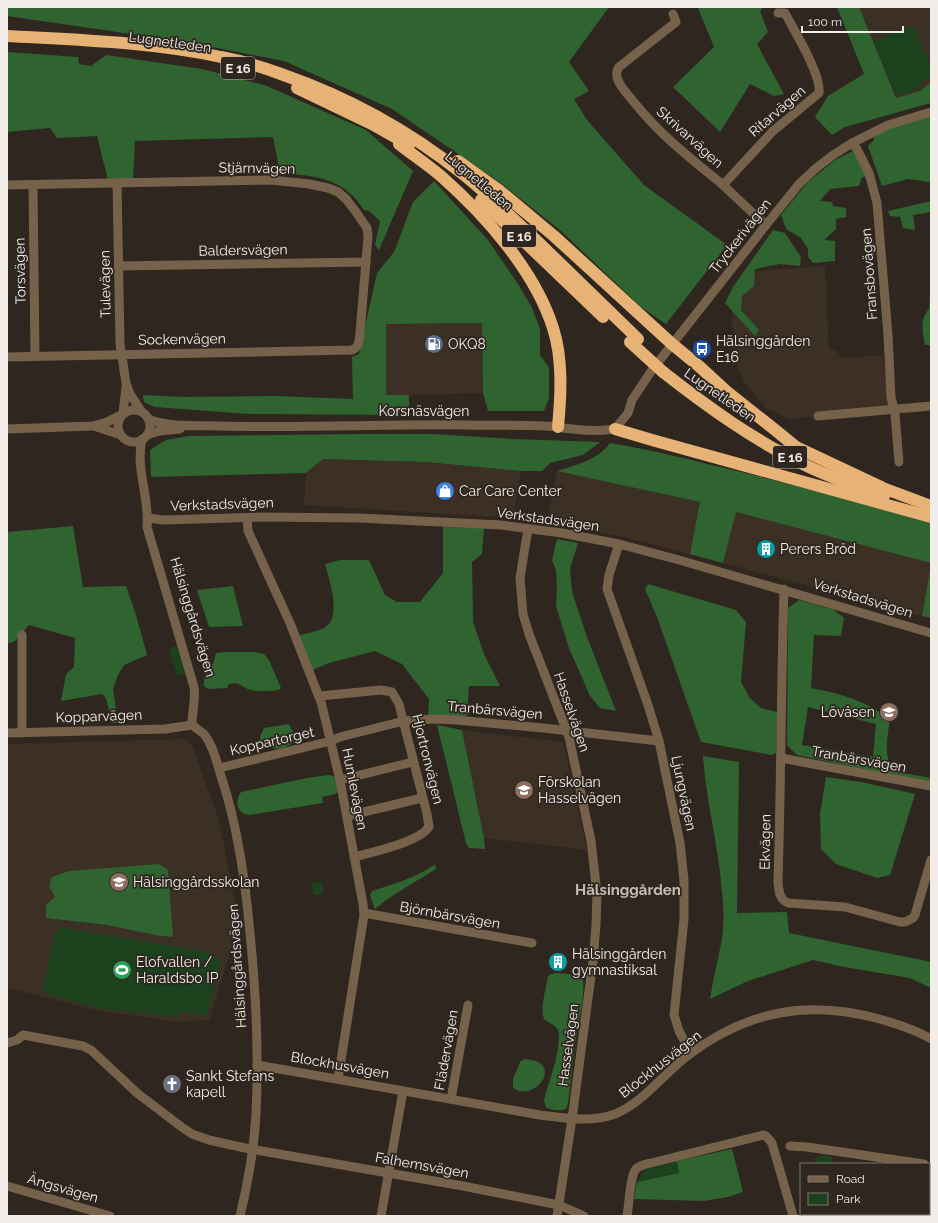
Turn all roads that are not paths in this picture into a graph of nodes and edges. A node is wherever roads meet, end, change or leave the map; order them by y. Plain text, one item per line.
1 (778, 13) dead end
2 (673, 14) dead end
3 (7, 36) edge
4 (7, 44) edge
5 (931, 112) edge
6 (372, 124) junction
7 (393, 125) junction
8 (852, 143) junction
9 (117, 183) junction
10 (7, 185) edge
11 (33, 185) junction
12 (723, 185) junction
13 (766, 225) junction
14 (366, 262) junction
15 (119, 266) junction
16 (634, 341) junction
17 (672, 344) junction
18 (357, 348) joint
19 (122, 354) junction
20 (36, 356) junction
21 (7, 357) edge
22 (668, 371) junction
23 (126, 383) junction
24 (931, 406) edge
25 (894, 409) junction
26 (141, 411) junction
27 (122, 414) junction
28 (818, 416) dead end
29 (148, 419) junction
30 (93, 426) junction
31 (233, 426) junction
32 (558, 428) junction
33 (7, 429) edge
34 (615, 429) junction
35 (123, 437) junction
36 (144, 437) junction
37 (899, 462) dead end
38 (139, 465) junction
39 (881, 487) junction
40 (931, 506) edge
41 (931, 512) edge
42 (931, 517) edge
43 (148, 518) junction
44 (247, 518) junction
45 (528, 529) junction
46 (619, 544) junction
47 (784, 589) junction
48 (931, 633) edge
49 (22, 635) dead end
50 (320, 696) junction
51 (404, 721) junction
52 (192, 725) junction
53 (567, 731) junction
54 (7, 733) edge
55 (22, 733) junction
56 (331, 741) junction
57 (659, 741) junction
58 (781, 758) junction
59 (413, 762) junction
60 (219, 768) junction
61 (340, 780) junction
62 (931, 786) edge
63 (422, 798) junction
64 (347, 816) junction
65 (354, 858) junction
66 (931, 860) edge
67 (364, 913) junction
68 (532, 943) dead end
69 (468, 1005) dead end
70 (931, 1039) edge
71 (7, 1043) edge
72 (692, 1053) junction
73 (257, 1064) junction
74 (338, 1078) junction
75 (403, 1091) junction
76 (451, 1099) junction
77 (572, 1119) junction
78 (790, 1146) dead end
79 (253, 1148) junction
80 (878, 1160) edge
81 (912, 1163) edge
82 (389, 1173) junction
83 (7, 1186) edge
84 (559, 1205) junction
85 (110, 1216) edge
86 (240, 1216) edge
87 (381, 1216) edge
88 (557, 1216) edge
89 (584, 1216) edge
90 (627, 1216) edge
91 (793, 1216) edge

1 - 12 street, Ritarvägen
2 - 12 street, Skrivarvägen
3 - 7 highway, Lugnetleden / E 16
4 - 6 highway, Lugnetleden / E 16
5 - 8 street, Tryckerivägen
6 - 16 highway, Lugnetleden / E 16
6 - 32 highway, E 16
7 - 16 highway, Lugnetleden / E 16
7 - 17 highway, E 16
8 - 13 street, Tryckerivägen
8 - 25 street, Fransbovägen
9 - 11 street, Stjärnvägen
9 - 14 street, Stjärnvägen
9 - 15 street, Tulevägen
10 - 11 street, Stjärnvägen
11 - 20 street, Torsvägen
12 - 13 street, Skrivarvägen
13 - 17 street, Tryckerivägen
14 - 15 street, Baldersvägen
14 - 18 street, Stjärnvägen
15 - 19 street, Tulevägen
16 - 22 highway, Lugnetleden / E 16, bridge
17 - 34 street, Tryckerivägen
17 - 39 highway, E 16
18 - 19 street, Sockenvägen
19 - 20 street, Sockenvägen
19 - 23 street, Tulevägen
20 - 21 street, Sockenvägen
22 - 39 highway, Lugnetleden / E 16
22 - 41 highway, Lugnetleden / E 16
23 - 26 street, Tulevägen
23 - 27 street, Tulevägen
24 - 25 street
25 - 28 street
25 - 37 street, Fransbovägen
26 - 27 street
26 - 29 street
27 - 30 street
27 - 35 street
29 - 31 street, Korsnäsvägen
29 - 36 street
30 - 33 street
30 - 35 street
31 - 32 street, Korsnäsvägen
31 - 36 street, Korsnäsvägen
32 - 34 street, Korsnäsvägen
34 - 42 highway, E 16
35 - 36 street
35 - 38 street, Hälsinggårdsvägen
36 - 38 street, Hälsinggårdsvägen
38 - 43 street, Hälsinggårdsvägen
39 - 40 highway, E 16
43 - 44 street, Verkstadsvägen
43 - 52 street, Hälsinggårdsvägen
44 - 45 street, Verkstadsvägen
44 - 50 street, Humlevägen
45 - 46 street, Verkstadsvägen
45 - 53 street, Hasselvägen
46 - 47 street, Verkstadsvägen
46 - 57 street, Ljungvägen
47 - 48 street, Verkstadsvägen
47 - 58 street, Ekvägen
49 - 55 street
50 - 51 street, Hjortronvägen
50 - 56 street, Humlevägen
51 - 53 street, Tranbärsvägen
51 - 56 street, Tranbärsvägen
51 - 59 street, Hjortronvägen
52 - 55 street, Kopparvägen
52 - 60 street, Hälsinggårdsvägen
53 - 57 street, Tranbärsvägen
53 - 77 street, Hasselvägen
54 - 55 street, Kopparvägen
56 - 60 street, Koppartorget
56 - 61 street, Humlevägen
57 - 72 street, Ljungvägen
58 - 62 street, Tranbärsvägen
58 - 66 street, Ekvägen
59 - 61 street
59 - 63 street, Hjortronvägen
60 - 73 street, Hälsinggårdsvägen
61 - 64 street, Humlevägen
63 - 64 street
63 - 65 street, Hjortronvägen
64 - 65 street, Humlevägen
65 - 67 street, Humlevägen
67 - 68 street, Björnbärsvägen
67 - 74 street, Humlevägen
69 - 76 street, Flädervägen
70 - 72 street, Blockhusvägen
71 - 79 street, Falhemsvägen
72 - 77 street, Blockhusvägen
73 - 74 street, Blockhusvägen
73 - 79 street, Hälsinggårdsvägen
74 - 75 street, Blockhusvägen
75 - 76 street, Blockhusvägen
75 - 82 street
76 - 77 street, Blockhusvägen
77 - 84 street, Hasselvägen
78 - 80 street
79 - 82 street, Falhemsvägen
79 - 86 street, Hälsinggårdsvägen
80 - 81 street
82 - 84 street, Falhemsvägen
82 - 87 street
83 - 85 street, Ängsvägen
84 - 88 street, Hasselvägen
84 - 89 street, Falhemsvägen
90 - 91 street

